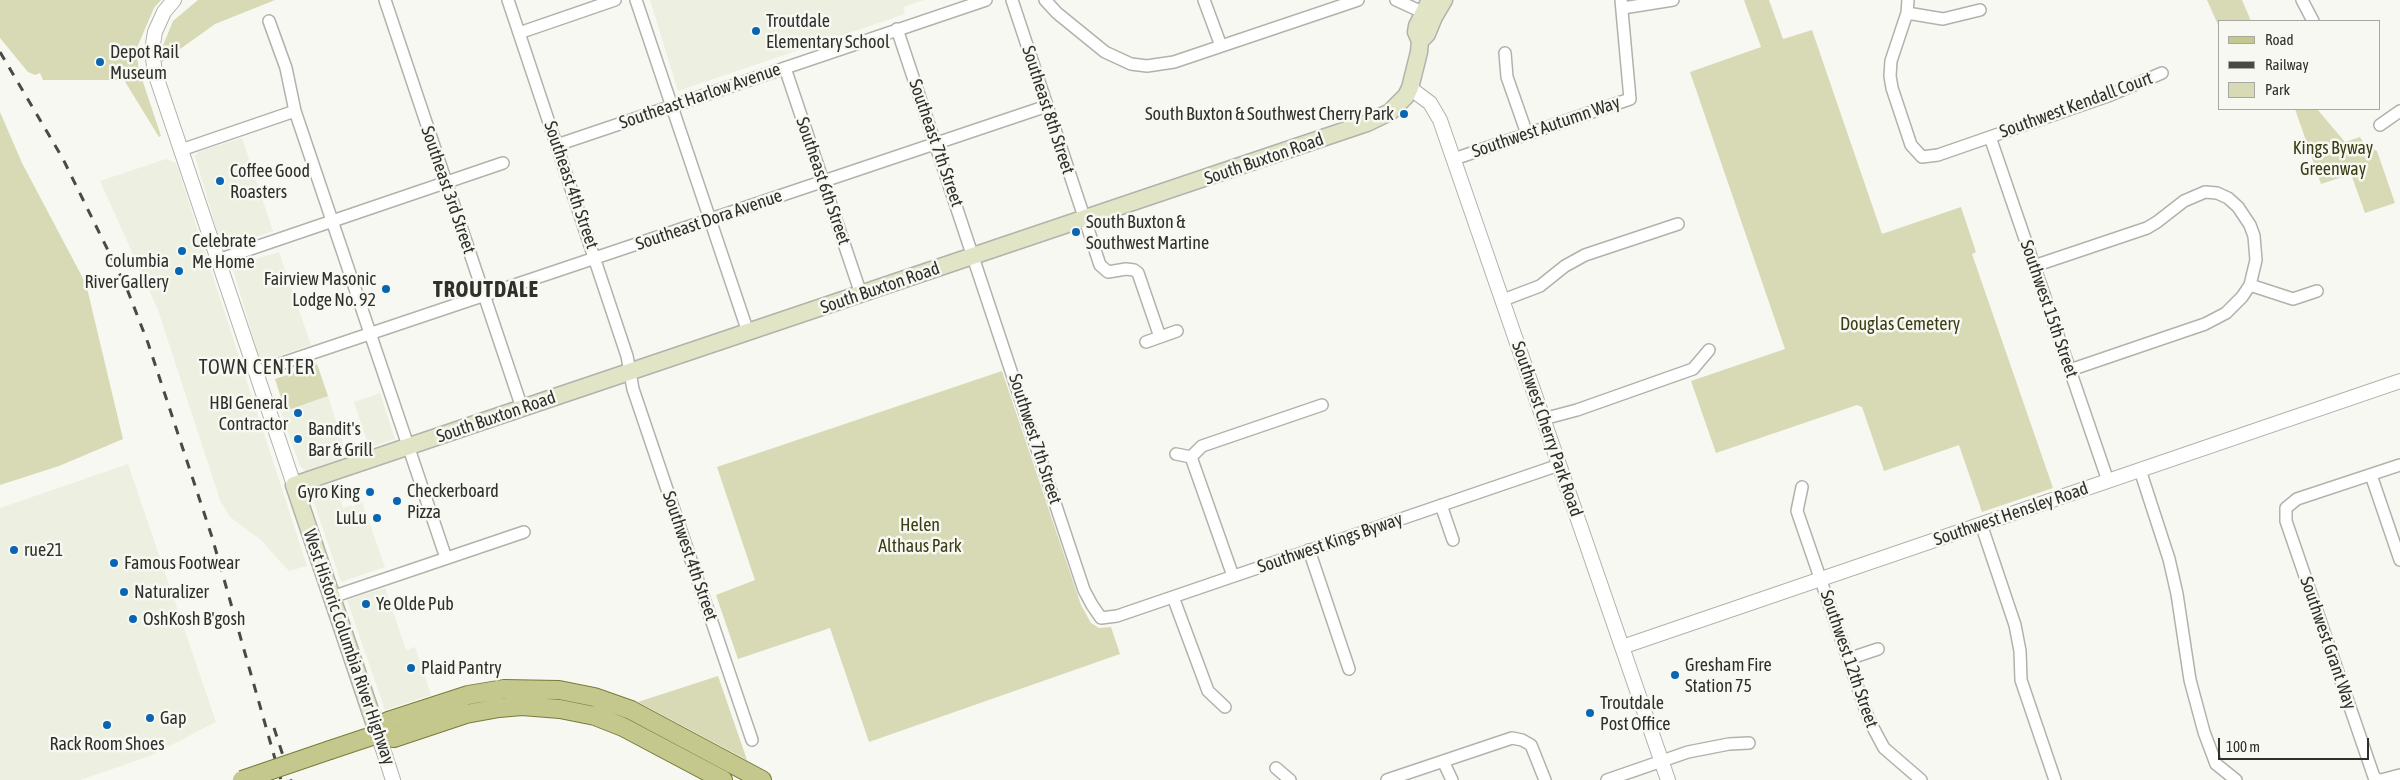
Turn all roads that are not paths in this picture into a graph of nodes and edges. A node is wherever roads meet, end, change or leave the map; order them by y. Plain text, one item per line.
1 (174, 0) edge
2 (385, 0) edge
3 (508, 0) edge
4 (615, 0) edge
5 (636, 0) edge
6 (986, 0) edge
7 (1012, 0) edge
8 (1044, 0) edge
9 (1204, 0) edge
10 (1358, 0) edge
11 (1396, 0) edge
12 (1444, 0) edge
13 (1673, 0) edge
14 (1908, 0) edge
15 (2302, 0) edge
16 (1339, 3) edge
17 (1622, 4) edge
18 (1426, 6) edge
19 (1980, 10) dead end
20 (1908, 13) junction
21 (2312, 20) edge
22 (269, 21) dead end
23 (897, 30) junction
24 (519, 33) junction
25 (1420, 41) junction
26 (1221, 46) junction
27 (1505, 53) dead end
28 (785, 68) junction
29 (2162, 73) dead end
30 (1410, 88) junction
31 (672, 106) junction
32 (1047, 106) junction
33 (2400, 110) edge
34 (295, 111) junction
35 (2380, 125) dead end
36 (1527, 134) junction
37 (1990, 137) junction
38 (935, 143) junction
39 (557, 145) junction
40 (181, 150) junction
41 (1454, 159) junction
42 (503, 163) dead end
43 (822, 181) junction
44 (446, 182) junction
45 (1085, 219) junction
46 (710, 220) junction
47 (332, 221) junction
48 (1678, 224) dead end
49 (974, 256) junction
50 (595, 258) junction
51 (218, 260) junction
52 (2034, 266) junction
53 (2250, 285) junction
54 (2317, 291) dead end
55 (861, 294) junction
56 (483, 295) junction
57 (1502, 300) junction
58 (1177, 331) dead end
59 (748, 332) junction
60 (370, 334) junction
61 (1160, 336) junction
62 (1146, 342) dead end
63 (1709, 350) dead end
64 (2070, 370) junction
65 (256, 372) junction
66 (630, 372) junction
67 (2400, 381) edge
68 (1322, 405) dead end
69 (522, 408) junction
70 (1543, 418) junction
71 (408, 446) junction
72 (1176, 454) dead end
73 (1190, 457) junction
74 (1559, 464) junction
75 (2400, 464) edge
76 (2140, 470) junction
77 (2371, 475) junction
78 (2108, 481) junction
79 (294, 485) junction
80 (1802, 488) dead end
81 (1441, 505) junction
82 (1981, 524) junction
83 (524, 532) dead end
84 (1453, 540) dead end
85 (1309, 550) junction
86 (446, 558) junction
87 (2400, 560) edge
88 (1233, 576) junction
89 (1821, 579) junction
90 (332, 597) junction
91 (1173, 597) junction
92 (1101, 618) joint
93 (1622, 647) junction
94 (1878, 649) dead end
95 (1848, 659) junction
96 (1349, 669) dead end
97 (1225, 707) dead end
98 (378, 734) junction
99 (752, 740) dead end
100 (1749, 743) dead end
101 (1443, 761) junction
102 (1661, 761) junction
103 (1276, 768) dead end
104 (2400, 775) edge
105 (2378, 779) edge
106 (242, 780) edge
107 (394, 780) edge
108 (723, 780) edge
109 (762, 780) edge
110 (1290, 780) edge
111 (1387, 780) edge
112 (1452, 780) edge
113 (1544, 780) edge
114 (1607, 780) edge
115 (1668, 780) edge
116 (1921, 780) edge
117 (2056, 780) edge
118 (2236, 780) edge

1 - 40 street
2 - 44 street, Southeast 3rd Street
3 - 24 street, Southeast 4th Street
4 - 24 street
5 - 31 street
6 - 23 street, Southeast Harlow Avenue
7 - 32 street, Southeast 8th Street
8 - 26 street
9 - 26 street
10 - 16 street
11 - 18 street
12 - 25 main road, South Buxton Road
13 - 17 street
14 - 20 street
15 - 21 street
16 - 26 street
17 - 36 street, Southwest Autumn Way
18 - 25 main road, South Buxton Road
19 - 20 street
20 - 37 street, Southwest Kendall Court
22 - 34 street
23 - 28 street, Southeast Harlow Avenue
23 - 38 street, Southeast 7th Street
24 - 39 street, Southeast 4th Street
25 - 30 main road, South Buxton Road
27 - 36 street
28 - 31 street, Southeast Harlow Avenue
28 - 43 street, Southeast 6th Street
29 - 37 street, Southwest Kendall Court
30 - 41 street, Southwest Cherry Park Road
30 - 45 main road, South Buxton Road
31 - 39 street, Southeast Harlow Avenue
31 - 46 street
32 - 38 street, Southeast Dora Avenue
32 - 45 street, Southeast 8th Street
33 - 35 street
34 - 40 street
34 - 47 street
36 - 41 street, Southwest Autumn Way
37 - 52 street, Southwest 15th Street
38 - 43 street, Southeast Dora Avenue
38 - 49 street, Southeast 7th Street
39 - 50 street, Southeast 4th Street
40 - 51 street
41 - 57 street, Southwest Cherry Park Road
42 - 44 street
43 - 46 street, Southeast Dora Avenue
43 - 55 street, Southeast 6th Street
44 - 47 street
44 - 56 street, Southeast 3rd Street
45 - 49 main road, South Buxton Road
45 - 61 street, Southeast 8th Street
46 - 50 street, Southeast Dora Avenue
46 - 59 street
47 - 51 street
47 - 60 street
48 - 57 street
49 - 55 main road, South Buxton Road
49 - 92 street, Southwest 7th Street
50 - 56 street, Southeast Dora Avenue
50 - 66 street, Southeast 4th Street
51 - 65 street
52 - 53 street
52 - 64 street, Southwest 15th Street
53 - 54 street
53 - 64 street
55 - 59 main road, South Buxton Road
56 - 60 street, Southeast Dora Avenue
56 - 69 street, Southeast 3rd Street
57 - 70 street, Southwest Cherry Park Road
58 - 61 street
59 - 66 main road, South Buxton Road
60 - 65 street, Southeast Dora Avenue
60 - 71 street
61 - 62 street
63 - 70 street
64 - 78 street, Southwest 15th Street
65 - 79 street
66 - 69 main road, South Buxton Road
66 - 99 street, Southwest 4th Street
67 - 76 street, Southwest Hensley Road
68 - 73 street
69 - 71 main road, South Buxton Road
70 - 74 street, Southwest Cherry Park Road
71 - 79 main road, South Buxton Road
71 - 86 street
72 - 73 street
73 - 88 street
74 - 81 street, Southwest Kings Byway
74 - 93 street, Southwest Cherry Park Road
75 - 77 street
76 - 78 street, Southwest Hensley Road
76 - 118 street
77 - 87 street
77 - 105 street, Southwest Grant Way
78 - 82 street, Southwest Hensley Road
79 - 90 main road, West Historic Columbia River Highway
80 - 89 street, Southwest 12th Street
81 - 84 street
81 - 85 street, Southwest Kings Byway
82 - 89 street, Southwest Hensley Road
82 - 117 street
83 - 86 street
85 - 88 street, Southwest Kings Byway
85 - 96 street
86 - 90 street
88 - 91 street, Southwest Kings Byway
89 - 93 street, Southwest Hensley Road
89 - 95 street, Southwest 12th Street
90 - 98 main road, West Historic Columbia River Highway
91 - 92 street, Southwest Kings Byway
91 - 97 street
93 - 102 street, Southwest Cherry Park Road
94 - 95 street
95 - 116 street, Southwest 12th Street
98 - 106 main road, bridge
98 - 107 street, West Historic Columbia River Highway
98 - 108 main road
98 - 109 main road
100 - 102 street
101 - 111 street
101 - 112 street
101 - 113 street
102 - 114 street
102 - 115 street, Southwest Cherry Park Road
103 - 110 street
104 - 105 street

